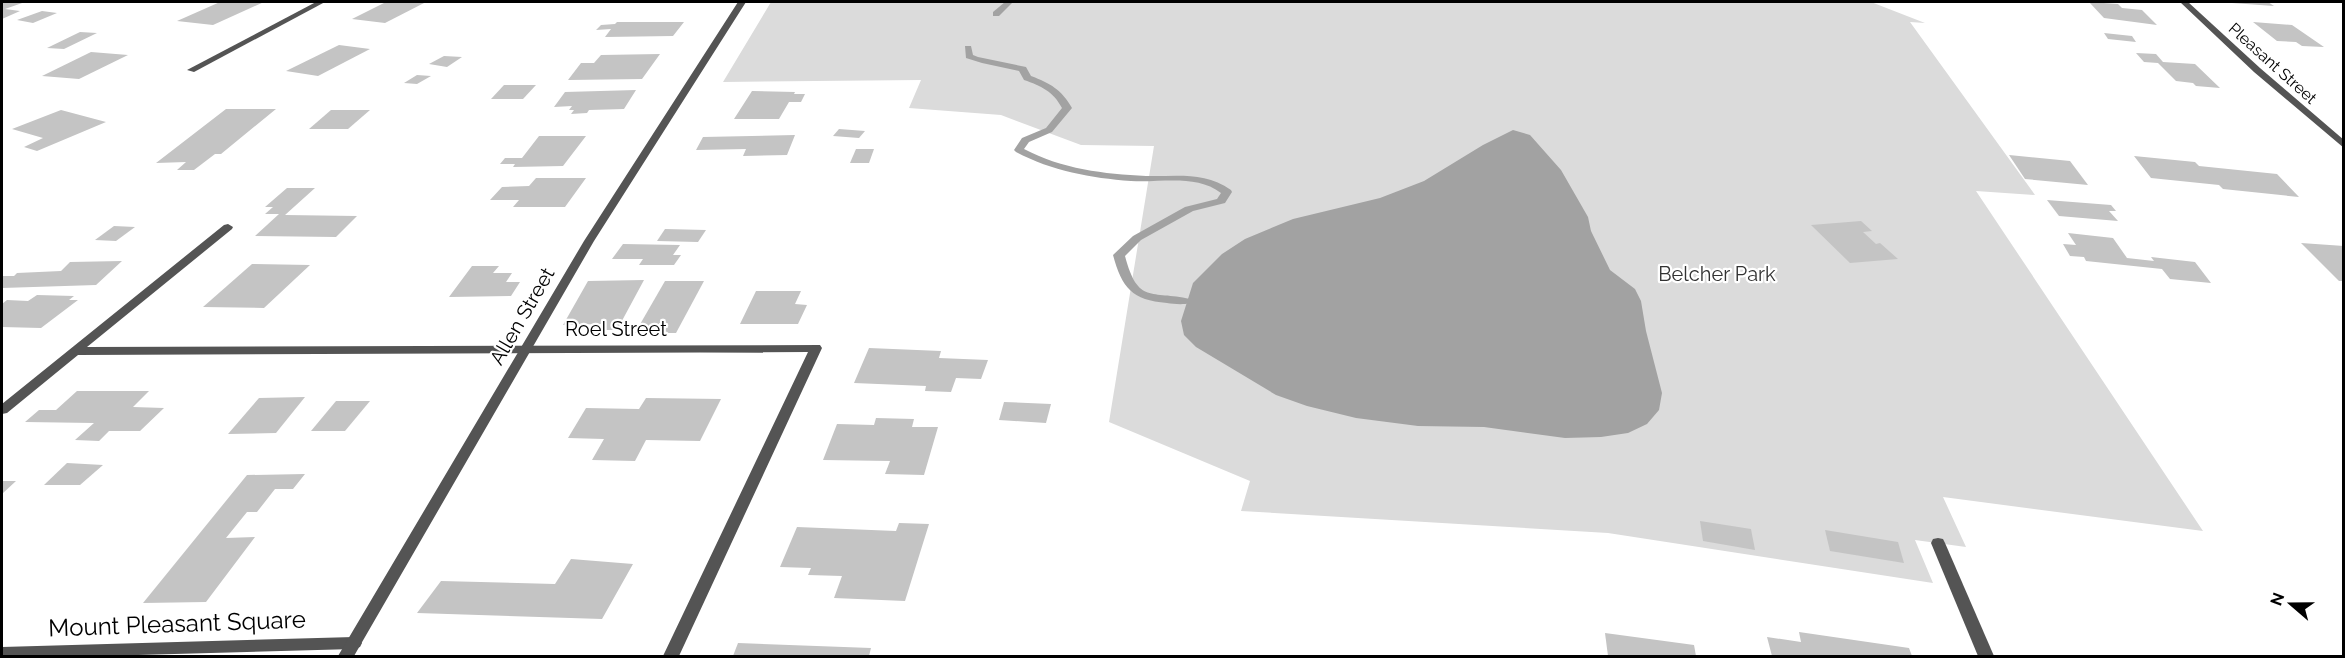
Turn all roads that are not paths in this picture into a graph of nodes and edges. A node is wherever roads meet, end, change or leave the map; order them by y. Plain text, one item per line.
1 (321, 2) edge
2 (742, 2) edge
3 (2184, 2) edge
4 (191, 70) dead end
5 (2343, 145) edge
6 (228, 227) dead end
7 (525, 349) junction
8 (74, 351) junction
9 (2, 410) edge
10 (1938, 543) dead end
11 (350, 650) edge
12 (2, 653) edge
13 (671, 657) edge
14 (1986, 657) edge

1 - 4 street
2 - 7 street, Allen Street
3 - 5 street, Pleasant Street
6 - 8 street
7 - 8 street, Roel Street
7 - 11 street, Allen Street
7 - 13 street, Roel Street
8 - 9 street
10 - 14 street
11 - 12 street, Mount Pleasant Square

